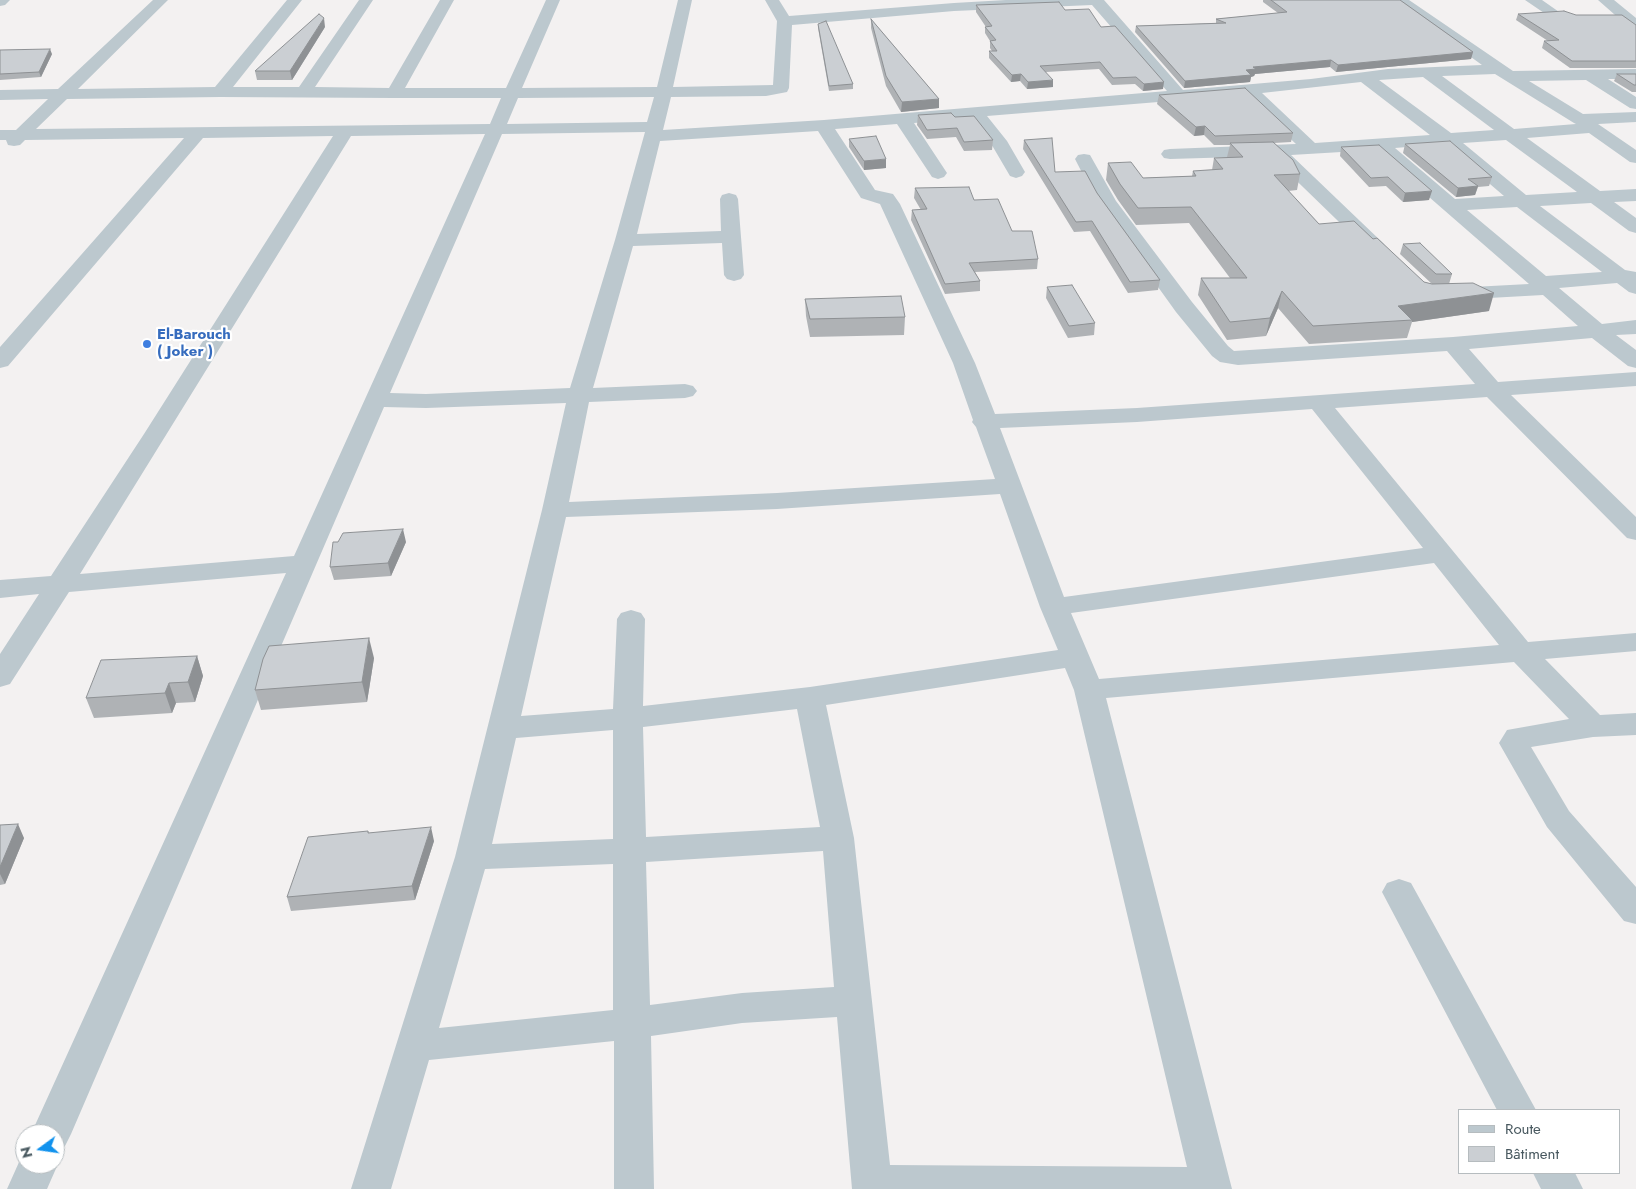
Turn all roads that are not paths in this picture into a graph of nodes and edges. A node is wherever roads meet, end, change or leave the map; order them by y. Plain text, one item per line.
1 (161, 0) edge
2 (295, 0) edge
3 (366, 0) edge
4 (447, 0) edge
5 (552, 0) edge
6 (685, 0) edge
7 (772, 0) edge
8 (842, 0) edge
9 (1096, 0) edge
10 (1399, 0) edge
11 (1532, 0) edge
12 (1605, 0) edge
13 (952, 3) edge
14 (850, 14) junction
15 (1555, 14) edge
16 (784, 21) junction
17 (1636, 26) edge
18 (1426, 72) junction
19 (1504, 72) junction
20 (1636, 74) edge
21 (1590, 75) junction
22 (1364, 77) junction
23 (1247, 88) junction
24 (220, 92) junction
25 (304, 92) junction
26 (664, 92) junction
27 (65, 93) junction
28 (394, 93) junction
29 (511, 93) junction
30 (1178, 94) junction
31 (0, 95) edge
32 (1636, 104) edge
33 (972, 111) junction
34 (1636, 117) edge
35 (902, 118) junction
36 (1586, 124) junction
37 (824, 125) junction
38 (496, 129) junction
39 (345, 131) junction
40 (653, 132) junction
41 (197, 134) junction
42 (1508, 134) junction
43 (0, 135) edge
44 (20, 135) junction
45 (1446, 138) junction
46 (1380, 144) junction
47 (1311, 149) junction
48 (1276, 151) junction
49 (0, 154) edge
50 (1170, 154) dead end
51 (1636, 158) edge
52 (1084, 159) dead end
53 (1016, 172) dead end
54 (938, 173) dead end
55 (1636, 195) edge
56 (1596, 197) junction
57 (729, 200) dead end
58 (1521, 201) junction
59 (1450, 205) junction
60 (1636, 227) edge
61 (731, 237) junction
62 (625, 240) junction
63 (1386, 257) edge
64 (734, 275) dead end
65 (1631, 280) edge
66 (1544, 286) junction
67 (1434, 294) edge
68 (1636, 327) edge
69 (1597, 331) junction
70 (1453, 344) junction
71 (1636, 361) edge
72 (0, 362) edge
73 (1636, 379) edge
74 (1493, 390) junction
75 (685, 391) dead end
76 (578, 396) junction
77 (376, 400) junction
78 (1318, 402) junction
79 (984, 422) junction
80 (1008, 486) junction
81 (555, 510) junction
82 (1636, 532) edge
83 (1442, 554) junction
84 (304, 564) junction
85 (58, 584) junction
86 (0, 589) edge
87 (1054, 607) junction
88 (631, 619) dead end
89 (1636, 642) edge
90 (1520, 651) junction
91 (1076, 657) junction
92 (0, 677) edge
93 (1089, 690) junction
94 (810, 696) junction
95 (628, 718) junction
96 (1636, 724) edge
97 (1593, 726) junction
98 (503, 728) junction
99 (838, 838) junction
100 (629, 850) junction
101 (472, 858) junction
102 (1399, 892) dead end
103 (1636, 911) edge
104 (855, 1001) junction
105 (633, 1023) junction
106 (415, 1046) junction
107 (1516, 1109) edge
108 (55, 1124) edge
109 (34, 1174) edge
110 (1554, 1174) edge
111 (872, 1186) edge
112 (1212, 1188) edge
113 (27, 1189) edge
114 (371, 1189) edge
115 (634, 1189) edge
116 (1563, 1189) edge

1 - 27 street
2 - 24 street
3 - 25 street
4 - 28 street
5 - 29 street
6 - 26 street
7 - 16 street
8 - 14 street
9 - 13 street
9 - 30 street
10 - 19 street
11 - 15 street
12 - 17 street
13 - 14 street
14 - 16 street
16 - 26 street
18 - 19 street
18 - 22 street
18 - 42 street
19 - 21 street
19 - 36 street
20 - 21 street
21 - 32 street
22 - 23 street
22 - 45 street
23 - 30 street
23 - 47 street
24 - 25 street
24 - 27 street
25 - 28 street
26 - 29 street
26 - 40 street
27 - 31 street
27 - 44 street
28 - 29 street
29 - 38 street
30 - 33 street
33 - 35 street
33 - 53 street
34 - 36 street
35 - 37 street
35 - 54 street
36 - 42 street
36 - 51 street
37 - 40 street
37 - 79 street
38 - 39 street
38 - 40 street
38 - 77 street
39 - 41 street
39 - 85 street
40 - 62 street
41 - 44 street
41 - 72 street
42 - 45 street
42 - 56 street
43 - 44 street
44 - 49 street
45 - 46 street
45 - 58 street
46 - 47 street
46 - 59 street
47 - 48 street
48 - 50 street
48 - 63 street
52 - 70 street
55 - 56 street
56 - 58 street
56 - 60 street
57 - 61 street
58 - 59 street
58 - 65 street
59 - 66 street
61 - 62 street
61 - 64 street
62 - 76 street
65 - 66 street
66 - 67 street
66 - 69 street
68 - 69 street
69 - 70 street
69 - 71 street
70 - 74 street
73 - 74 street
74 - 78 street
74 - 82 street
75 - 76 street
76 - 77 street
76 - 81 street
77 - 84 street
78 - 79 street
78 - 83 street
79 - 80 street
80 - 81 street
80 - 87 street
81 - 98 street
83 - 87 street
83 - 90 street
84 - 85 street
84 - 108 street
85 - 86 street
85 - 92 street
87 - 91 street
88 - 95 street
89 - 90 street
90 - 93 street
90 - 97 street
91 - 93 street
91 - 94 street
93 - 112 street
94 - 95 street
94 - 99 street
95 - 98 street
95 - 100 street
96 - 97 street
97 - 103 street
98 - 101 street
99 - 100 street
99 - 104 street
100 - 101 street
100 - 105 street
101 - 106 street
102 - 107 street
104 - 105 street
104 - 111 street
105 - 106 street
105 - 115 street
106 - 114 street
109 - 113 street
110 - 116 street
111 - 112 street

